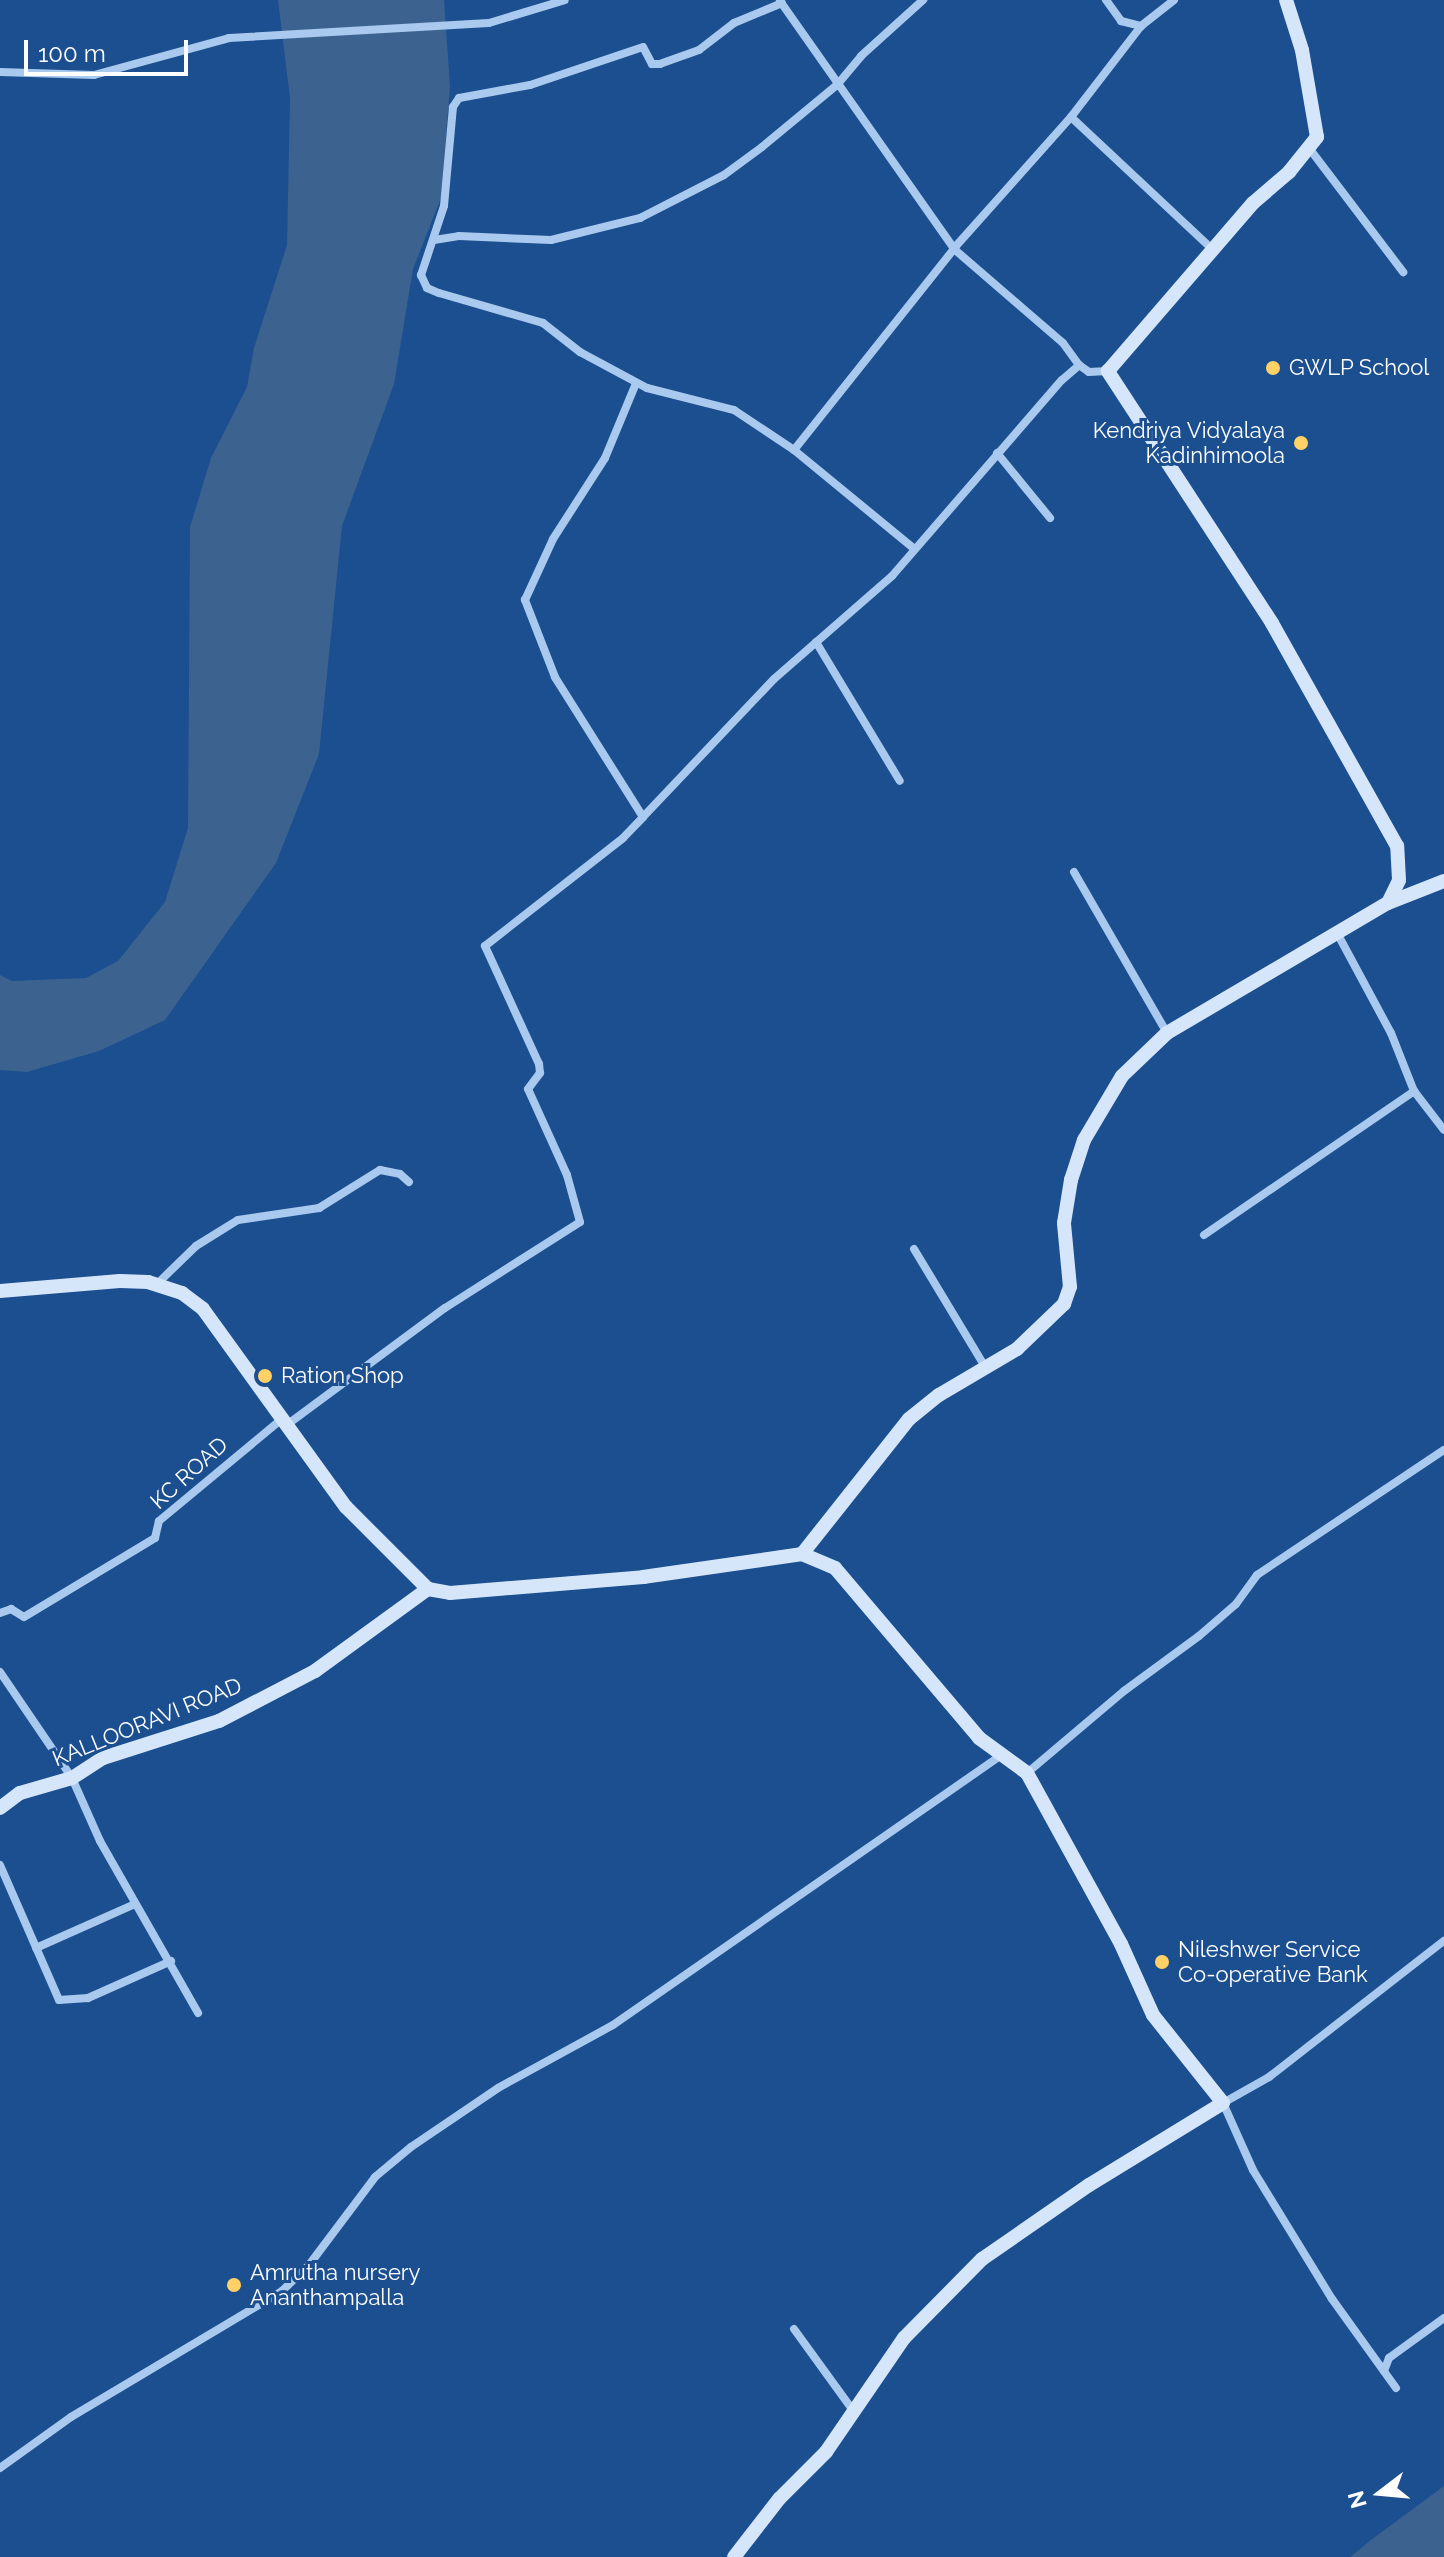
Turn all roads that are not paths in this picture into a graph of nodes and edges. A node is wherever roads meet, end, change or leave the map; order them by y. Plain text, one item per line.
1 (565, 0) edge
2 (923, 0) edge
3 (1106, 0) edge
4 (1174, 0) edge
5 (1286, 0) edge
6 (781, 2) edge
7 (1141, 26) junction
8 (0, 72) edge
9 (837, 85) junction
10 (1071, 117) junction
11 (1309, 148) junction
12 (434, 240) junction
13 (954, 249) junction
14 (1212, 249) junction
15 (1403, 272) dead end
16 (1079, 365) junction
17 (1108, 371) junction
18 (636, 383) junction
19 (794, 450) junction
20 (997, 453) junction
21 (1050, 518) dead end
22 (912, 547) junction
23 (816, 642) junction
24 (900, 781) dead end
25 (643, 817) junction
26 (1074, 872) dead end
27 (1444, 881) edge
28 (1388, 903) junction
29 (1335, 931) junction
30 (1167, 1033) junction
31 (1414, 1091) junction
32 (1444, 1130) edge
33 (409, 1182) dead end
34 (1204, 1235) dead end
35 (914, 1249) dead end
36 (157, 1284) junction
37 (0, 1291) edge
38 (987, 1370) junction
39 (286, 1421) junction
40 (1444, 1450) edge
41 (802, 1554) junction
42 (428, 1589) junction
43 (0, 1613) edge
44 (0, 1672) edge
45 (1002, 1755) junction
46 (1027, 1773) junction
47 (72, 1778) junction
48 (0, 1808) edge
49 (0, 1865) edge
50 (135, 1904) junction
51 (1444, 1941) edge
52 (36, 1948) junction
53 (171, 1961) junction
54 (198, 2013) dead end
55 (1223, 2103) junction
56 (1444, 2318) edge
57 (794, 2329) dead end
58 (1384, 2371) junction
59 (1396, 2388) dead end
60 (852, 2409) junction
61 (0, 2468) edge
62 (734, 2557) edge

1 - 8 street
2 - 9 street
3 - 7 street
4 - 7 street
5 - 11 main road
6 - 9 street
6 - 12 street
7 - 10 street
9 - 12 street
9 - 13 street
10 - 13 street
10 - 14 street
11 - 14 main road
11 - 15 street
12 - 18 street
13 - 16 street
13 - 19 street
14 - 17 main road
16 - 17 street
16 - 20 street
17 - 28 main road
18 - 19 street
18 - 25 street
19 - 22 street
20 - 21 street
20 - 22 street
22 - 23 street
23 - 24 street
23 - 25 street
25 - 39 street, KC ROAD
26 - 30 street
27 - 28 main road
28 - 29 main road
29 - 30 main road
29 - 31 street
30 - 38 main road
31 - 32 street
31 - 34 street
33 - 36 street
35 - 38 street
36 - 37 main road
36 - 39 main road
38 - 41 main road
39 - 42 main road
39 - 43 street, KC ROAD
40 - 46 street
41 - 42 main road
41 - 45 main road
42 - 47 main road, KALLOORAVI ROAD
44 - 47 street
45 - 46 main road
45 - 61 street
46 - 55 main road
47 - 48 main road, KALLOORAVI ROAD
47 - 50 street
49 - 52 street
50 - 52 street
50 - 53 street
51 - 55 street
52 - 53 street
53 - 54 street
55 - 58 street
55 - 60 main road
56 - 58 street
57 - 60 street
58 - 59 street
60 - 62 main road

